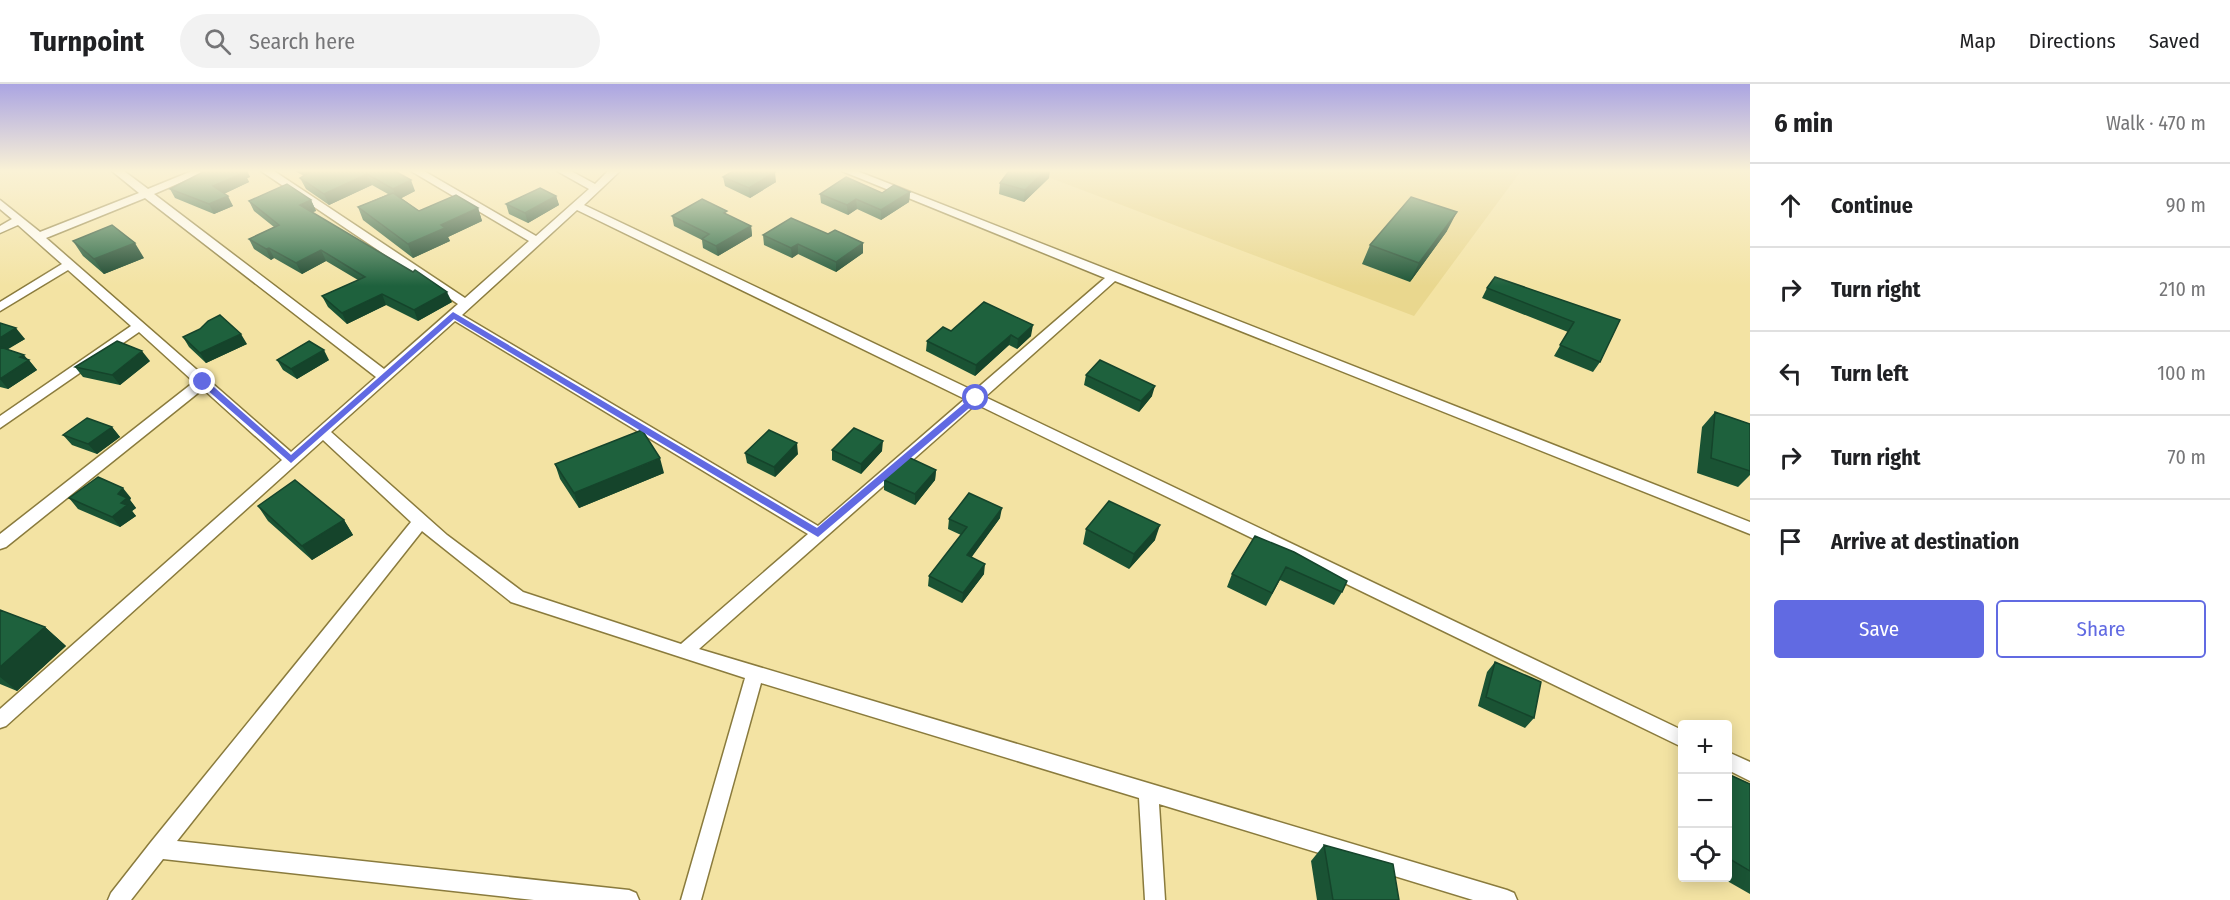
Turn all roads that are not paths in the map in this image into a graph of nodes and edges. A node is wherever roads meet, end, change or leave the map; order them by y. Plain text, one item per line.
1 (7, 209) edge
2 (108, 209) edge
3 (166, 209) edge
4 (323, 209) edge
5 (482, 209) edge
6 (573, 209) edge
7 (582, 209) edge
8 (943, 209) edge
9 (19, 220) junction
10 (0, 230) edge
11 (39, 237) junction
12 (537, 241) junction
13 (69, 264) junction
14 (1113, 277) junction
15 (465, 303) junction
16 (0, 307) edge
17 (453, 315) junction
18 (139, 326) junction
19 (384, 376) junction
20 (203, 382) junction
21 (976, 398) junction
22 (0, 423) edge
23 (322, 432) junction
24 (291, 460) junction
25 (422, 521) junction
26 (1750, 528) edge
27 (818, 533) junction
28 (0, 543) edge
29 (684, 652) junction
30 (755, 674) junction
31 (0, 720) edge
32 (1678, 737) edge
33 (1732, 763) edge
34 (1750, 772) edge
35 (1148, 792) junction
36 (158, 849) junction
37 (118, 900) edge
38 (629, 900) edge
39 (691, 900) edge
40 (1155, 900) edge
41 (1507, 900) edge

1 - 9 street
2 - 11 street
3 - 19 street
4 - 15 street
5 - 12 street
6 - 12 street
7 - 21 street
8 - 14 street
9 - 10 street
9 - 11 street
11 - 13 street
12 - 15 street
13 - 16 street
13 - 18 street
14 - 21 street
14 - 26 street
15 - 17 street
17 - 19 street
17 - 27 street
18 - 20 street
18 - 22 street
19 - 23 street
20 - 24 street
20 - 28 street
21 - 27 street
21 - 32 street
23 - 24 street
23 - 25 street
24 - 31 street
25 - 29 street
25 - 36 street
27 - 29 street
29 - 30 street
30 - 35 street
30 - 39 street
33 - 34 street
35 - 40 street
35 - 41 street
36 - 37 street
36 - 38 street

